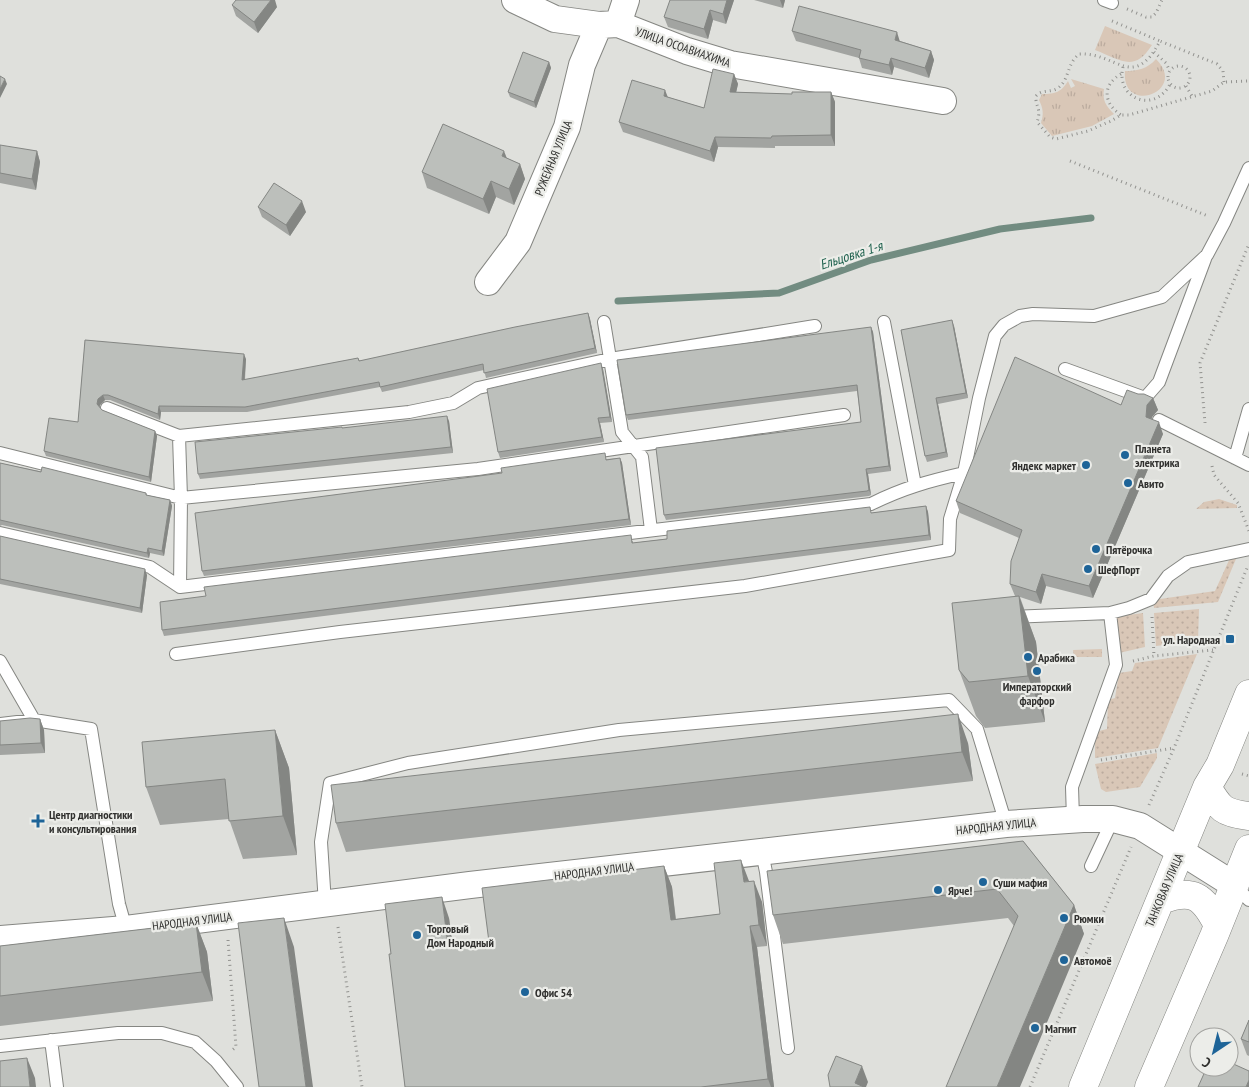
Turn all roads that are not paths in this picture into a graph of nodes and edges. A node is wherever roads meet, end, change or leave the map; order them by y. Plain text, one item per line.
1 (515, 0) edge
2 (626, 0) edge
3 (608, 25) junction
4 (943, 100) dead end
5 (1249, 168) edge
6 (1206, 255) junction
7 (488, 282) dead end
8 (604, 322) dead end
9 (884, 322) dead end
10 (815, 326) dead end
11 (610, 359) junction
12 (1065, 369) dead end
13 (107, 408) dead end
14 (1249, 409) edge
15 (844, 415) dead end
16 (1158, 420) edge
17 (179, 436) junction
18 (634, 446) junction
19 (0, 453) edge
20 (1235, 458) junction
21 (1249, 465) edge
22 (964, 474) junction
23 (915, 485) junction
24 (181, 498) junction
25 (651, 530) junction
26 (0, 533) edge
27 (1249, 549) edge
28 (180, 586) junction
29 (1110, 613) junction
30 (998, 617) edge
31 (176, 654) dead end
32 (0, 661) edge
33 (1249, 694) edge
34 (34, 720) junction
35 (0, 724) edge
36 (1207, 787) junction
37 (1249, 816) edge
38 (1073, 819) junction
39 (1113, 819) junction
40 (1006, 824) junction
41 (1249, 849) edge
42 (762, 852) junction
43 (1180, 852) junction
44 (1091, 866) dead end
45 (1242, 892) edge
46 (1161, 900) junction
47 (332, 913) junction
48 (1218, 925) junction
49 (126, 929) junction
50 (0, 939) edge
51 (51, 1040) junction
52 (0, 1046) edge
53 (788, 1048) dead end
54 (57, 1087) edge
55 (236, 1087) edge
56 (1083, 1087) edge
57 (1149, 1087) edge

1 - 3 street, УЛИЦА ОСОАВИАХИМА
2 - 3 street, РУЖЕЙНАЯ УЛИЦА
3 - 4 street, УЛИЦА ОСОАВИАХИМА
3 - 7 street, РУЖЕЙНАЯ УЛИЦА
5 - 6 lane
6 - 12 lane
6 - 22 lane
8 - 11 lane
9 - 23 lane
10 - 11 lane
11 - 17 lane
11 - 18 lane
13 - 17 lane
14 - 20 lane
15 - 18 lane
16 - 20 lane
17 - 24 lane
18 - 24 lane
18 - 25 lane
19 - 24 lane
20 - 21 lane
22 - 23 lane
22 - 31 lane
23 - 25 lane
24 - 28 lane
25 - 28 lane
26 - 28 lane
27 - 29 lane
29 - 30 lane
29 - 38 lane
32 - 34 lane
33 - 36 highway, ТАНКОВАЯ УЛИЦА
34 - 35 lane
34 - 49 lane
36 - 37 highway
36 - 43 highway, ТАНКОВАЯ УЛИЦА
38 - 39 street, НАРОДНАЯ УЛИЦА
38 - 40 street, НАРОДНАЯ УЛИЦА
39 - 43 street, НАРОДНАЯ УЛИЦА
39 - 44 lane
40 - 42 street, НАРОДНАЯ УЛИЦА
40 - 47 lane
41 - 45 highway
42 - 47 street, НАРОДНАЯ УЛИЦА
42 - 53 lane
43 - 45 street, НАРОДНАЯ УЛИЦА
43 - 46 highway, ТАНКОВАЯ УЛИЦА
45 - 48 highway
46 - 48 highway
46 - 56 highway, ТАНКОВАЯ УЛИЦА
47 - 49 street, НАРОДНАЯ УЛИЦА
48 - 57 highway
49 - 50 street, НАРОДНАЯ УЛИЦА
51 - 52 lane
51 - 54 lane
51 - 55 lane

